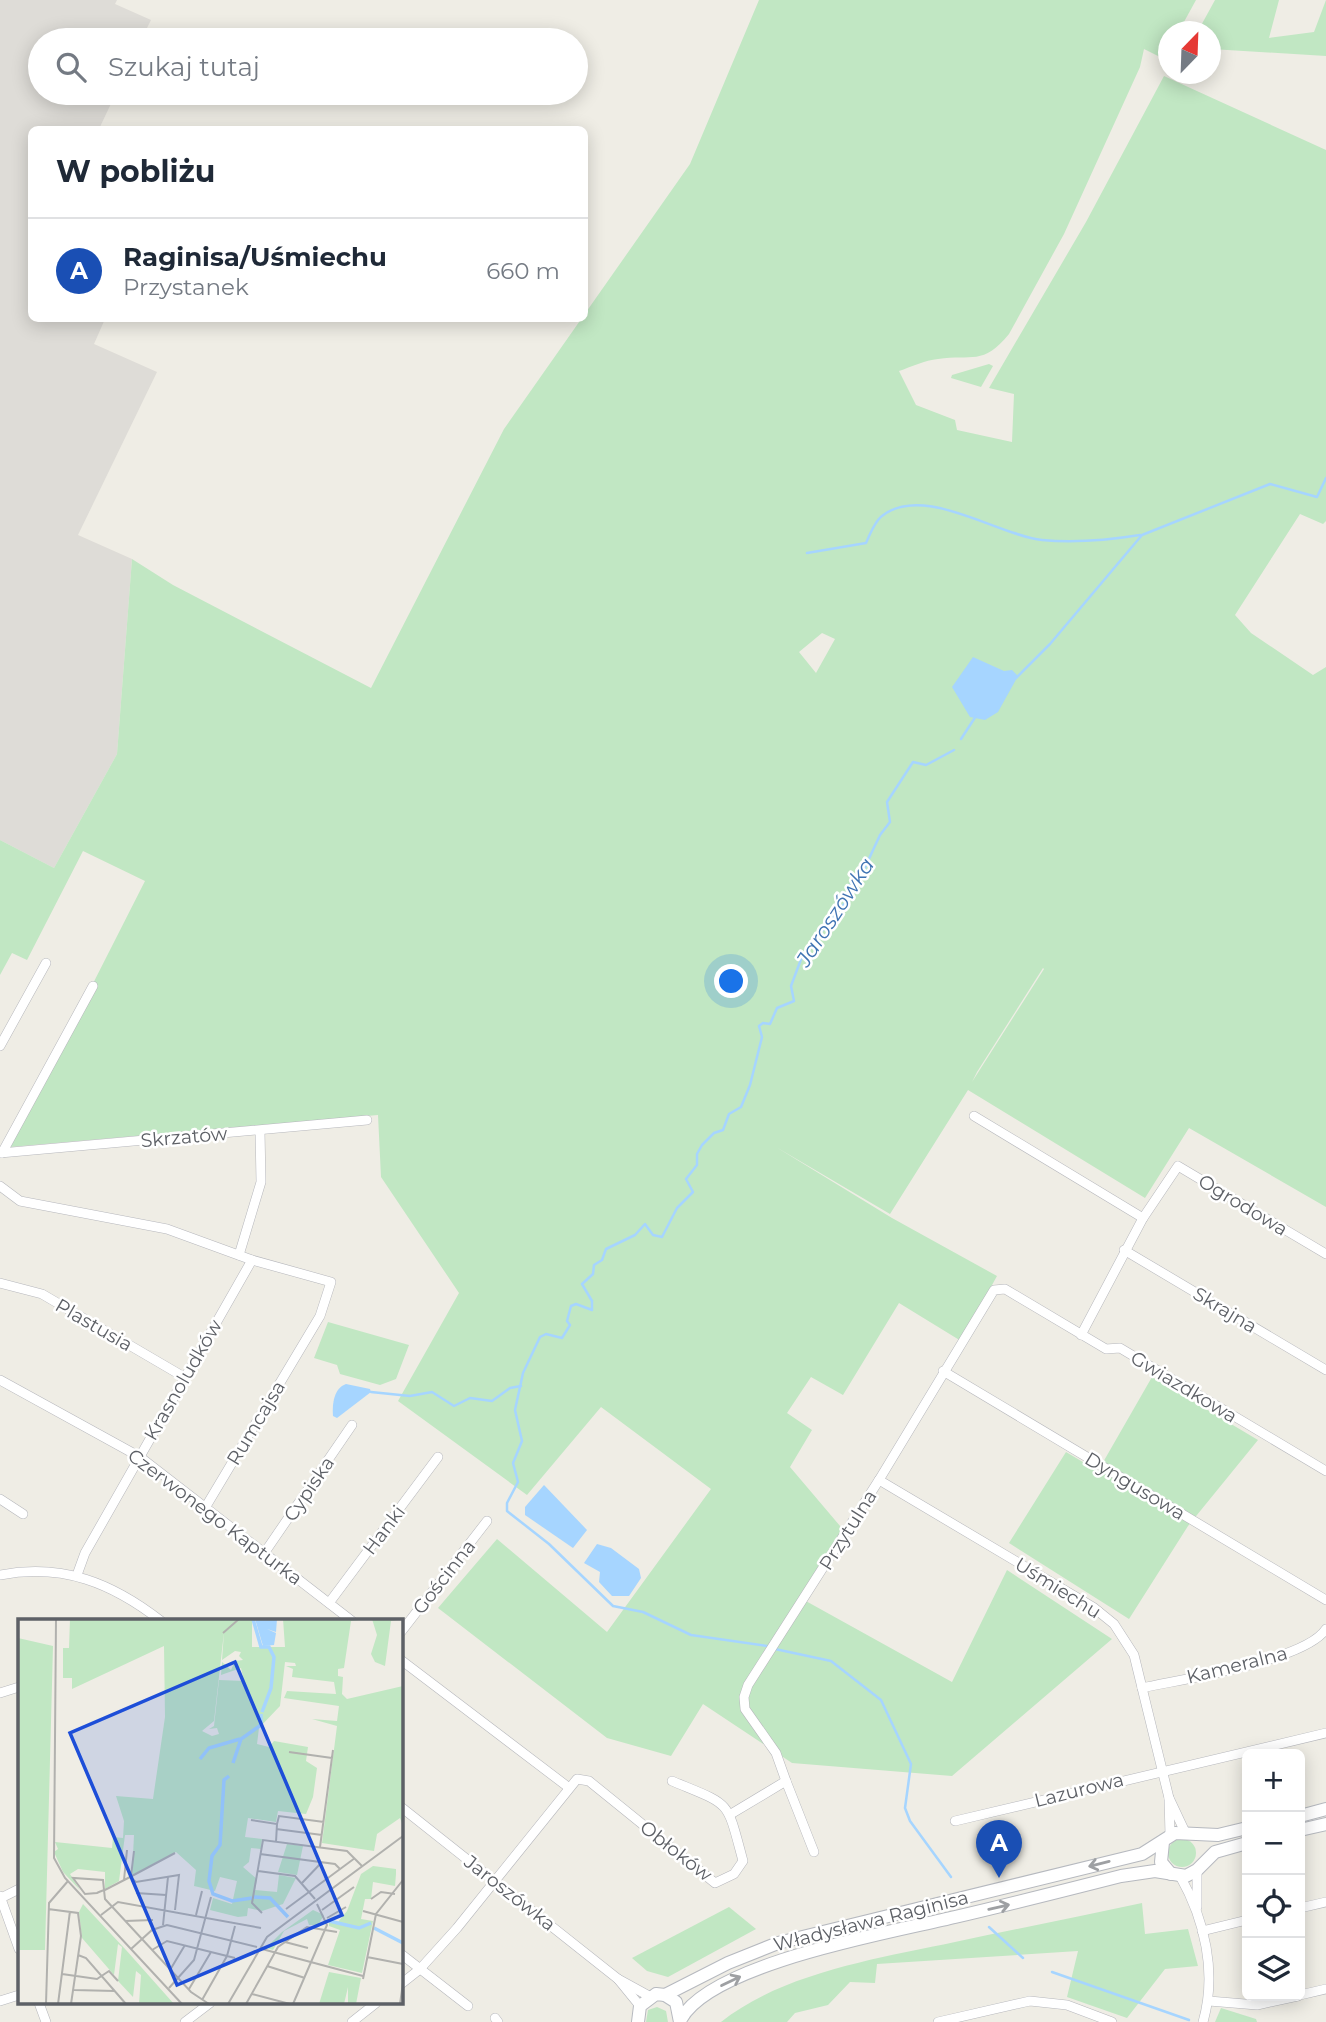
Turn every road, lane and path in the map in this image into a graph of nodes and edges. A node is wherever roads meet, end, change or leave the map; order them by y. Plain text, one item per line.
1 (46, 963) dead end
2 (93, 986) dead end
3 (0, 1046) edge
4 (974, 1116) dead end
5 (367, 1120) dead end
6 (260, 1131) junction
7 (1, 1153) edge
8 (0, 1186) edge
9 (1143, 1218) junction
10 (1124, 1250) junction
11 (1326, 1254) edge
12 (239, 1255) junction
13 (251, 1259) junction
14 (0, 1283) edge
15 (1005, 1289) joint
16 (1081, 1335) junction
17 (1326, 1370) edge
18 (943, 1371) junction
19 (184, 1377) junction
20 (0, 1380) edge
21 (352, 1425) dead end
22 (140, 1457) junction
23 (438, 1457) dead end
24 (1326, 1471) edge
25 (879, 1480) junction
26 (0, 1499) edge
27 (205, 1508) junction
28 (23, 1514) dead end
29 (487, 1521) dead end
30 (265, 1552) junction
31 (0, 1575) edge
32 (77, 1575) junction
33 (1326, 1600) edge
34 (330, 1603) junction
35 (158, 1619) edge
36 (350, 1619) edge
37 (1326, 1629) edge
38 (402, 1631) edge
39 (402, 1661) edge
40 (18, 1687) edge
41 (1142, 1688) junction
42 (0, 1693) edge
43 (1326, 1732) edge
44 (1162, 1770) junction
45 (786, 1781) junction
46 (672, 1782) dead end
47 (568, 1787) junction
48 (1169, 1798) junction
49 (402, 1808) edge
50 (1326, 1809) edge
51 (731, 1814) junction
52 (1305, 1815) edge
53 (956, 1821) dead end
54 (1326, 1824) edge
55 (1242, 1829) edge
56 (1305, 1829) edge
57 (1188, 1833) junction
58 (1167, 1838) junction
59 (1242, 1844) edge
60 (814, 1852) dead end
61 (1200, 1867) junction
62 (1175, 1875) junction
63 (495, 1880) junction
64 (18, 1889) edge
65 (0, 1897) edge
66 (1326, 1902) edge
67 (1305, 1907) edge
68 (1197, 1912) junction
69 (1242, 1921) edge
70 (1202, 1931) junction
71 (18, 1947) edge
72 (402, 1955) edge
73 (420, 1969) junction
74 (402, 1983) edge
75 (1326, 1989) edge
76 (1305, 1994) edge
77 (18, 1995) edge
78 (666, 1995) junction
79 (0, 2001) edge
80 (1209, 2001) junction
81 (1276, 2001) edge
82 (39, 2004) edge
83 (209, 2004) edge
84 (375, 2004) edge
85 (468, 2006) dead end
86 (639, 2013) edge
87 (959, 2019) edge
88 (681, 2020) edge
89 (46, 2022) edge
90 (185, 2022) edge
91 (352, 2022) edge
92 (938, 2022) edge
93 (1112, 2022) edge
94 (1203, 2022) edge

1 - 3 street
2 - 7 street, Skrzatów
4 - 9 street
5 - 6 street, Skrzatów
6 - 7 street, Skrzatów
6 - 12 street
8 - 12 street
9 - 10 street, Ogrodowa
9 - 11 street, Ogrodowa
10 - 16 street, Ogrodowa
10 - 17 street, Skrajna
12 - 13 street
13 - 19 street, Krasnoludków
13 - 27 street, Rumcajsa
14 - 19 street, Plastusia
15 - 16 street, Gwiazdkowa
15 - 18 street, Przytulna
16 - 24 street, Gwiazdkowa
18 - 25 street, Przytulna
18 - 33 street, Dyngusowa
19 - 22 street, Krasnoludków
20 - 22 street, Czerwonego Kapturka
21 - 30 street, Cypiska
22 - 27 street, Czerwonego Kapturka
22 - 32 street, Krasnoludków
23 - 34 street, Hanki
25 - 41 street, Uśmiechu
25 - 45 street, Przytulna
26 - 28 street
27 - 30 street, Czerwonego Kapturka
29 - 38 street, Gościnna
30 - 34 street, Czerwonego Kapturka
31 - 32 street
32 - 35 street
34 - 36 street, Czerwonego Kapturka
37 - 41 street, Kameralna
39 - 47 street
40 - 42 street
41 - 44 street, Uśmiechu
43 - 44 street, Lazurowa
44 - 48 street, Uśmiechu
44 - 53 street, Lazurowa
45 - 51 street
45 - 60 street
46 - 51 street
47 - 51 street, Obłoków
47 - 63 street
48 - 57 street, Uśmiechu
48 - 58 street, Uśmiechu
49 - 63 street, Jaroszówka
50 - 52 main road
54 - 56 main road
55 - 57 main road
57 - 58 main road
57 - 61 main road
58 - 62 main road
58 -> 78 main road, Władysława Raginisa
59 - 61 main road
61 - 62 main road
61 - 68 street
62 - 68 street
88 -> 62 main road, Władysława Raginisa
63 - 73 street
63 - 86 street, Jaroszówka
64 - 65 street
65 - 71 street
66 - 67 street
68 - 70 street
69 - 70 street
70 - 80 street
72 - 73 street
73 - 74 street
73 - 85 street
75 - 76 street
77 - 79 street
78 - 86 main road
78 - 88 main road
80 - 81 street
80 - 94 street
82 - 89 street
83 - 90 street
84 - 91 street
87 - 92 street
87 - 93 street

